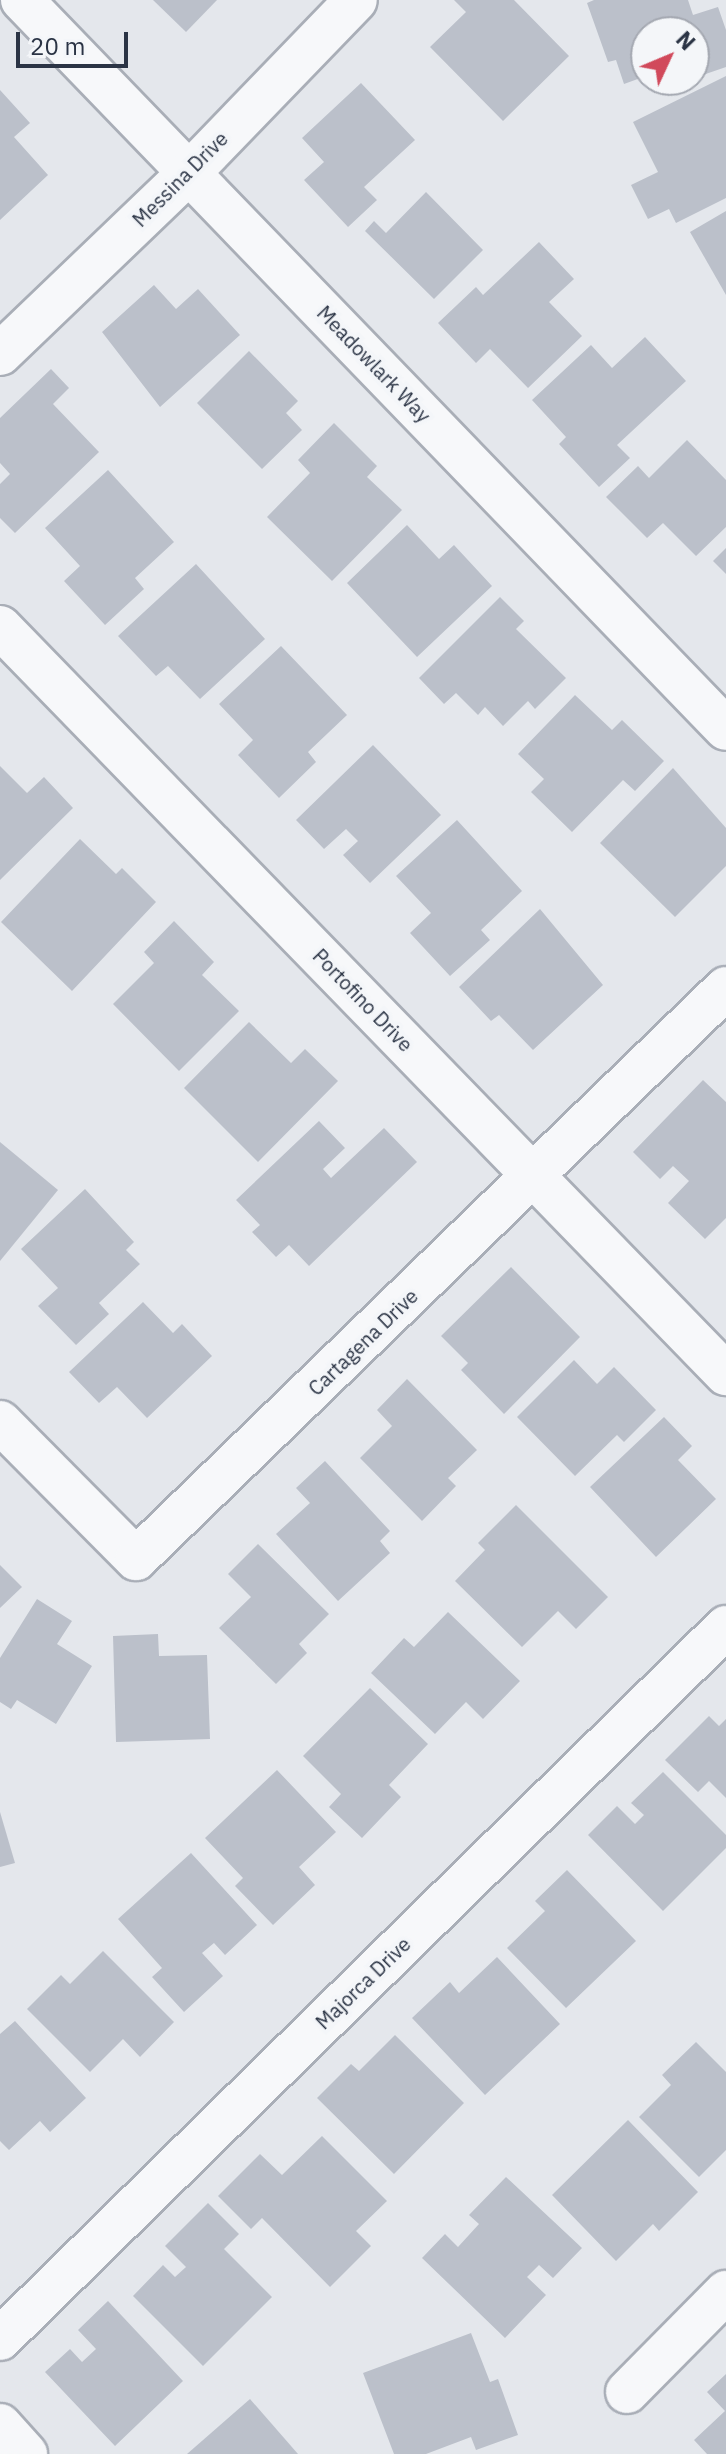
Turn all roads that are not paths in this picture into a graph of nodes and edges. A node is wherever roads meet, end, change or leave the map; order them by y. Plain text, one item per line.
1 (22, 0) edge
2 (356, 0) edge
3 (189, 173) junction
4 (0, 354) edge
5 (0, 627) edge
6 (726, 729) edge
7 (726, 988) edge
8 (536, 1177) junction
9 (726, 1374) edge
10 (0, 1422) edge
11 (726, 1627) edge
12 (726, 2292) edge
13 (0, 2339) edge
14 (627, 2392) dead end
15 (0, 2425) edge
16 (26, 2454) edge

1 - 3 street, Meadowlark Way
2 - 3 street, Messina Drive
3 - 4 street, Messina Drive
3 - 6 street, Meadowlark Way
5 - 8 street, Portofino Drive
7 - 8 street, Cartagena Drive
8 - 9 street, Portofino Drive
8 - 10 street, Cartagena Drive
11 - 13 street, Majorca Drive
12 - 14 street
15 - 16 street

